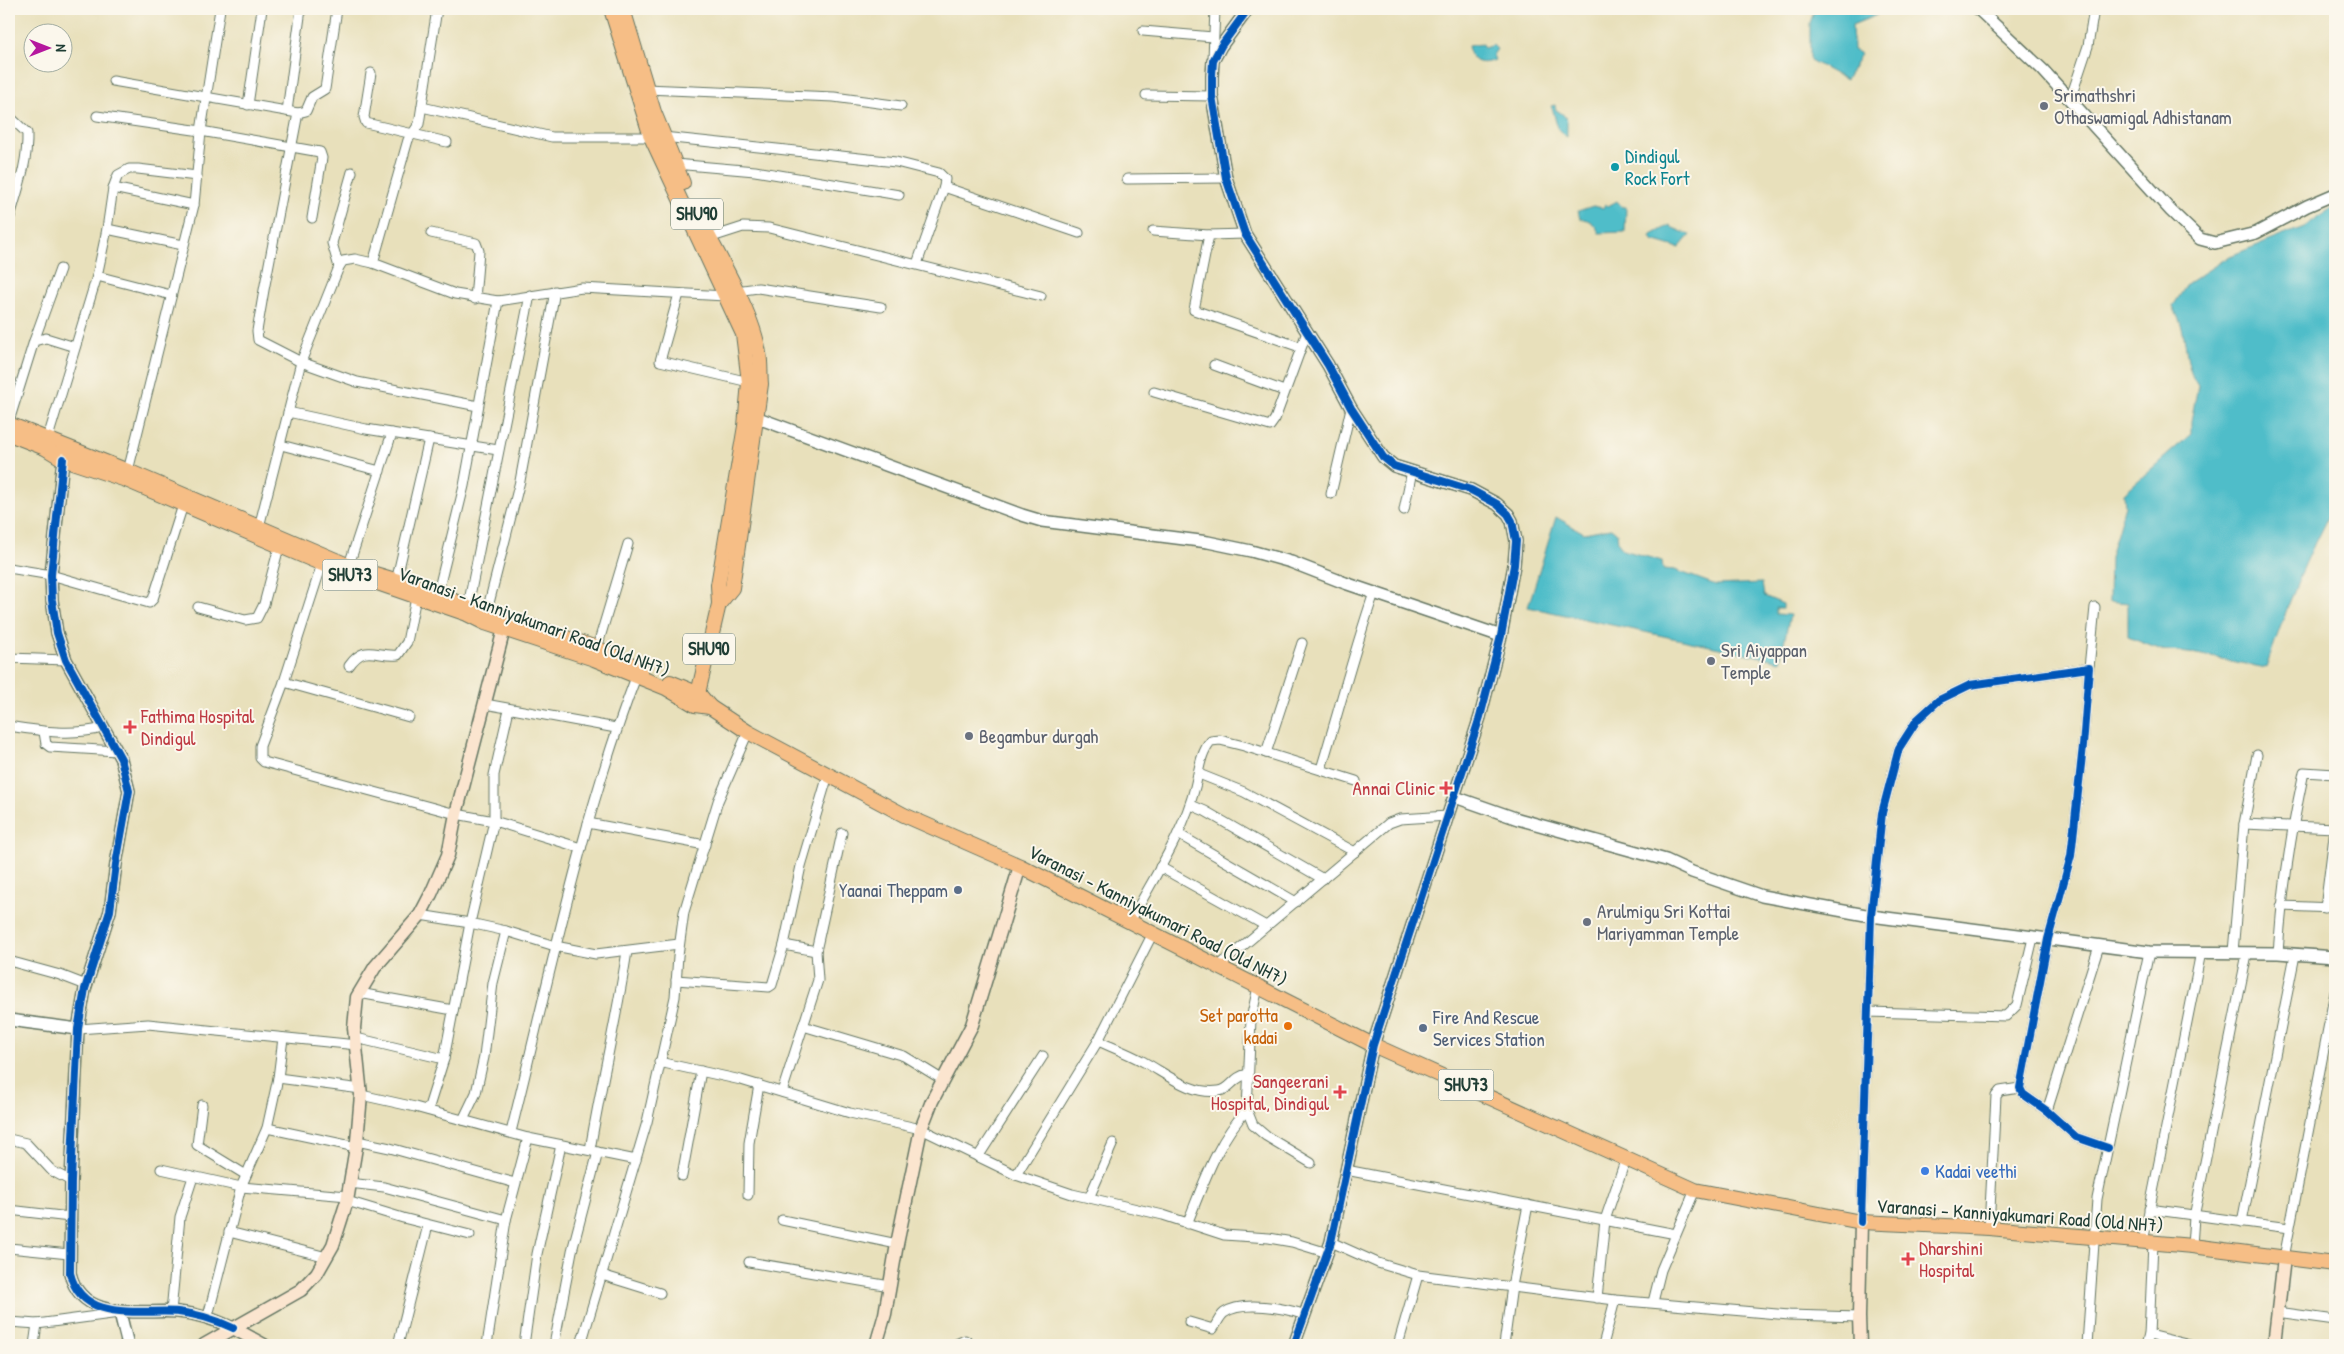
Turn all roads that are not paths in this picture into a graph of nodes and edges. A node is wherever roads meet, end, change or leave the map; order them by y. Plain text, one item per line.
1 (220, 9) edge
2 (262, 9) edge
3 (301, 9) edge
4 (337, 9) edge
5 (437, 9) edge
6 (611, 9) edge
7 (623, 9) edge
8 (1215, 9) edge
9 (1248, 9) edge
10 (1978, 9) edge
11 (2094, 9) edge
12 (1143, 31) dead end
13 (1213, 37) junction
14 (1213, 62) junction
15 (371, 73) dead end
16 (113, 81) dead end
17 (646, 89) junction
18 (1146, 95) dead end
19 (1212, 96) junction
20 (207, 97) junction
21 (2070, 100) junction
22 (248, 105) junction
23 (901, 106) dead end
24 (422, 107) junction
25 (287, 110) junction
26 (298, 113) junction
27 (9, 116) edge
28 (98, 116) dead end
29 (201, 130) junction
30 (413, 133) junction
31 (657, 137) junction
32 (447, 142) dead end
33 (291, 147) junction
34 (675, 164) junction
35 (352, 172) dead end
36 (197, 176) junction
37 (1226, 178) junction
38 (1127, 179) dead end
39 (944, 187) junction
40 (113, 188) junction
41 (2335, 194) edge
42 (899, 195) dead end
43 (194, 205) junction
44 (312, 218) dead end
45 (9, 220) edge
46 (107, 229) junction
47 (1153, 231) dead end
48 (431, 233) dead end
49 (1079, 233) dead end
50 (1209, 234) junction
51 (1245, 234) junction
52 (709, 238) junction
53 (183, 244) junction
54 (373, 264) junction
55 (917, 264) junction
56 (340, 267) junction
57 (60, 269) dead end
58 (97, 276) junction
59 (555, 291) junction
60 (680, 294) junction
61 (731, 294) junction
62 (530, 295) junction
63 (171, 296) junction
64 (1041, 296) dead end
65 (475, 299) junction
66 (498, 301) junction
67 (881, 307) dead end
68 (1307, 332) junction
69 (34, 341) junction
70 (75, 347) junction
71 (1300, 348) junction
72 (301, 362) junction
73 (1214, 365) dead end
74 (749, 382) junction
75 (1284, 391) junction
76 (1154, 392) dead end
77 (478, 406) junction
78 (1351, 408) junction
79 (288, 412) junction
80 (758, 418) junction
81 (9, 422) edge
82 (392, 433) junction
83 (9, 434) edge
84 (429, 439) junction
85 (46, 443) junction
86 (281, 445) junction
87 (471, 447) junction
88 (498, 450) junction
89 (63, 458) junction
90 (128, 471) junction
91 (380, 471) junction
92 (1412, 471) junction
93 (1331, 494) dead end
94 (183, 506) junction
95 (1404, 510) dead end
96 (258, 532) junction
97 (628, 544) dead end
98 (279, 547) junction
99 (322, 564) junction
100 (9, 568) edge
101 (348, 569) junction
102 (398, 573) dead end
103 (52, 575) junction
104 (1374, 593) junction
105 (416, 597) junction
106 (437, 599) junction
107 (720, 604) junction
108 (198, 606) dead end
109 (2094, 607) dead end
110 (467, 611) junction
111 (486, 617) junction
112 (504, 629) junction
113 (1501, 636) junction
114 (1302, 643) dead end
115 (595, 654) junction
116 (9, 658) edge
117 (66, 660) junction
118 (348, 666) dead end
119 (2089, 668) junction
120 (703, 673) junction
121 (636, 677) junction
122 (284, 682) junction
123 (674, 683) junction
124 (697, 699) junction
125 (485, 704) junction
126 (509, 709) junction
127 (409, 717) dead end
128 (9, 726) edge
129 (103, 728) junction
130 (616, 728) junction
131 (44, 732) junction
132 (748, 732) junction
133 (117, 751) junction
134 (1266, 753) junction
135 (2256, 755) dead end
136 (1321, 769) junction
137 (1199, 774) junction
138 (2335, 774) edge
139 (828, 775) junction
140 (1356, 781) dead end
141 (1455, 797) junction
142 (1191, 805) junction
143 (456, 814) junction
144 (1448, 816) junction
145 (494, 821) junction
146 (588, 823) junction
147 (2244, 824) junction
148 (2292, 826) junction
149 (2335, 828) edge
150 (842, 833) dead end
151 (1178, 834) junction
152 (705, 845) junction
153 (582, 848) junction
154 (1355, 852) junction
155 (1020, 866) junction
156 (1160, 867) junction
157 (1322, 879) junction
158 (1296, 902) junction
159 (2281, 906) junction
160 (2325, 908) junction
161 (2335, 908) edge
162 (420, 915) junction
163 (1871, 916) junction
164 (470, 922) junction
165 (1130, 922) junction
166 (1266, 926) junction
167 (506, 931) junction
168 (1153, 933) junction
169 (2033, 938) junction
170 (2048, 939) junction
171 (680, 944) junction
172 (784, 945) junction
173 (555, 946) junction
174 (2099, 946) junction
175 (627, 951) junction
176 (816, 951) junction
177 (2150, 952) junction
178 (2201, 952) junction
179 (2233, 952) junction
180 (2278, 953) junction
181 (2247, 954) junction
182 (2295, 955) junction
183 (2335, 957) edge
184 (9, 961) edge
185 (1219, 966) junction
186 (676, 980) junction
187 (86, 985) junction
188 (1258, 986) junction
189 (2335, 992) edge
190 (359, 993) junction
191 (453, 1010) junction
192 (1868, 1012) junction
193 (9, 1020) edge
194 (803, 1026) junction
195 (78, 1029) junction
196 (283, 1038) junction
197 (356, 1041) junction
198 (1098, 1041) junction
199 (1373, 1046) junction
200 (1043, 1056) dead end
201 (444, 1058) junction
202 (659, 1062) junction
203 (701, 1071) junction
204 (1248, 1074) junction
205 (278, 1078) junction
206 (943, 1080) junction
207 (759, 1086) junction
208 (2020, 1088) junction
209 (361, 1092) junction
210 (782, 1092) junction
211 (202, 1105) dead end
212 (428, 1110) junction
213 (1247, 1110) junction
214 (2047, 1111) junction
215 (463, 1120) junction
216 (268, 1128) junction
217 (921, 1129) junction
218 (510, 1132) junction
219 (9, 1138) edge
220 (528, 1138) junction
221 (1113, 1142) dead end
222 (357, 1144) junction
223 (562, 1144) junction
224 (2108, 1148) junction
225 (594, 1151) junction
226 (978, 1156) junction
227 (1626, 1158) junction
228 (636, 1160) junction
229 (1311, 1163) dead end
230 (161, 1169) dead end
231 (1346, 1170) junction
232 (1016, 1174) junction
233 (246, 1175) junction
234 (682, 1176) dead end
235 (193, 1177) junction
236 (71, 1181) junction
237 (515, 1183) junction
238 (241, 1187) junction
239 (1695, 1190) junction
240 (348, 1193) junction
241 (748, 1195) dead end
242 (1089, 1198) junction
243 (1528, 1205) junction
244 (2149, 1209) junction
245 (9, 1210) edge
246 (70, 1216) junction
247 (2194, 1217) junction
248 (506, 1220) junction
249 (782, 1220) dead end
250 (1605, 1220) junction
251 (1862, 1222) junction
252 (2242, 1222) junction
253 (1187, 1224) junction
254 (428, 1225) junction
255 (1989, 1228) junction
256 (2289, 1228) junction
257 (229, 1232) junction
258 (1676, 1234) junction
259 (470, 1235) dead end
260 (2094, 1238) junction
261 (2148, 1242) junction
262 (896, 1244) junction
263 (2192, 1246) junction
264 (1330, 1247) junction
265 (9, 1248) edge
266 (69, 1254) junction
267 (327, 1257) junction
268 (2284, 1258) junction
269 (2335, 1260) edge
270 (749, 1262) dead end
271 (602, 1275) junction
272 (1418, 1275) junction
273 (890, 1286) junction
274 (1512, 1286) junction
275 (660, 1293) dead end
276 (1597, 1298) junction
277 (1615, 1300) junction
278 (1653, 1302) junction
279 (171, 1312) junction
280 (2277, 1312) junction
281 (120, 1313) junction
282 (1305, 1315) junction
283 (208, 1316) junction
284 (1859, 1317) junction
285 (2335, 1320) edge
286 (9, 1322) edge
287 (1189, 1322) dead end
288 (37, 1324) junction
289 (233, 1328) junction
290 (2149, 1335) junction
291 (34, 1345) edge
292 (128, 1345) edge
293 (204, 1345) edge
294 (264, 1345) edge
295 (398, 1345) edge
296 (488, 1345) edge
297 (524, 1345) edge
298 (554, 1345) edge
299 (583, 1345) edge
300 (876, 1345) edge
301 (954, 1345) edge
302 (972, 1345) edge
303 (1294, 1345) edge
304 (1398, 1345) edge
305 (1504, 1345) edge
306 (1603, 1345) edge
307 (1860, 1345) edge
308 (2087, 1345) edge
309 (2146, 1345) edge
310 (2190, 1345) edge
311 (2274, 1345) edge

1 - 20 street
2 - 22 street
3 - 25 street
4 - 26 street
5 - 24 street
6 - 31 main road
7 - 17 main road, SHU90
8 - 13 street
9 - 14 street
10 - 21 street
11 - 21 street
12 - 13 street
13 - 14 street
14 - 19 street
15 - 30 street
16 - 20 street
17 - 23 street
17 - 31 main road, SHU90
18 - 19 street
19 - 37 street
20 - 22 street
20 - 29 street
21 - 41 street
22 - 25 street
24 - 30 street
24 - 31 street
25 - 26 street
26 - 33 street
27 - 45 street
28 - 29 street
29 - 33 street
29 - 36 street
30 - 32 street
30 - 54 street
31 - 34 main road, SHU90
31 - 39 street
31 - 61 main road
33 - 44 street
33 - 72 street
34 - 42 street
34 - 52 main road, SHU90
35 - 56 street
36 - 40 street
36 - 43 street
37 - 38 street
37 - 51 street
39 - 49 street
39 - 55 street
40 - 43 street
40 - 46 street
43 - 53 street
46 - 53 street
46 - 58 street
47 - 50 street
48 - 65 street
50 - 51 street
50 - 71 street
51 - 68 street
52 - 55 street
52 - 61 main road, SHU90
53 - 63 street
54 - 56 street
54 - 65 street
55 - 64 street
56 - 72 street
57 - 69 street
58 - 63 street
58 - 70 street
59 - 60 street
59 - 62 street
59 - 111 street
60 - 61 street
60 - 74 street
61 - 67 street
61 - 74 main road
61 - 80 main road, SHU90
62 - 66 street
62 - 88 street
63 - 90 street
65 - 66 street
66 - 77 street
68 - 71 street
68 - 78 street
69 - 70 street
69 - 81 street
70 - 85 street
71 - 75 street
72 - 77 street
72 - 79 street
73 - 75 street
74 - 107 main road
75 - 76 street
77 - 87 street
78 - 92 street
78 - 93 street
79 - 82 street
79 - 86 street
80 - 104 street
80 - 107 main road, SHU90
81 - 85 main road
82 - 84 street
82 - 91 street
83 - 85 main road, Varanasi - Kanniyakumari Road (Old NH7) / SHU73
84 - 87 street
84 - 102 street
85 - 89 main road, Varanasi - Kanniyakumari Road (Old NH7) / SHU73
85 - 90 main road
86 - 91 street
86 - 96 street
87 - 88 street
87 - 106 street
88 - 110 street
89 - 94 main road, Varanasi - Kanniyakumari Road (Old NH7) / SHU73
89 - 103 street
90 - 96 main road
91 - 101 street
92 - 95 street
92 - 113 street
94 - 96 main road, Varanasi - Kanniyakumari Road (Old NH7) / SHU73
94 - 103 street
96 - 98 main road, Varanasi - Kanniyakumari Road (Old NH7) / SHU73
96 - 101 main road
97 - 115 street
98 - 99 main road, Varanasi - Kanniyakumari Road (Old NH7) / SHU73
98 - 108 street
99 - 101 main road, Varanasi - Kanniyakumari Road (Old NH7) / SHU73
99 - 122 street
100 - 103 street
101 - 105 main road, Varanasi - Kanniyakumari Road (Old NH7) / SHU73
101 - 106 main road
103 - 117 street
104 - 113 street
104 - 136 street
105 - 106 main road, Varanasi - Kanniyakumari Road (Old NH7) / SHU73
105 - 118 street
106 - 110 main road, Varanasi - Kanniyakumari Road (Old NH7) / SHU73
107 - 120 main road, SHU90
109 - 119 street
110 - 111 main road, Varanasi - Kanniyakumari Road (Old NH7) / SHU73
111 - 112 main road, Varanasi - Kanniyakumari Road (Old NH7) / SHU73
111 - 115 main road
112 - 115 main road, Varanasi - Kanniyakumari Road (Old NH7) / SHU73
112 - 125 main road
113 - 141 street
114 - 134 street
115 - 121 main road, Varanasi - Kanniyakumari Road (Old NH7) / SHU73
115 - 123 main road
116 - 117 street
117 - 129 street
119 - 163 street
119 - 170 street
120 - 123 main road
120 - 124 main road, SHU90
121 - 124 main road, Varanasi - Kanniyakumari Road (Old NH7) / SHU73
121 - 130 street
122 - 127 street
122 - 143 street
123 - 124 main road
124 - 132 main road, Varanasi - Kanniyakumari Road (Old NH7) / SHU73
125 - 126 street
125 - 143 main road
126 - 130 street
126 - 145 street
128 - 131 street
129 - 131 street
129 - 133 street
130 - 146 street
131 - 133 street
132 - 139 main road, Varanasi - Kanniyakumari Road (Old NH7) / SHU73
132 - 152 street
133 - 187 street
134 - 136 street
134 - 137 street
135 - 147 street
136 - 140 street
137 - 142 street
137 - 154 street
138 - 148 street
139 - 155 main road, Varanasi - Kanniyakumari Road (Old NH7) / SHU73
139 - 172 street
141 - 144 street
141 - 163 street
142 - 151 street
142 - 157 street
143 - 145 street
143 - 162 main road
144 - 154 street
144 - 199 street
145 - 153 street
145 - 164 street
146 - 152 street
146 - 153 street
147 - 148 street
147 - 179 street
148 - 149 street
148 - 159 street
149 - 160 street
150 - 176 street
151 - 156 street
151 - 158 street
152 - 171 street
153 - 173 street
154 - 157 street
155 - 165 main road, Varanasi - Kanniyakumari Road (Old NH7) / SHU73
155 - 206 main road
156 - 165 street
156 - 166 street
157 - 158 street
158 - 166 street
159 - 160 street
159 - 180 street
160 - 161 street
162 - 164 street
162 - 190 main road
163 - 169 street
163 - 192 street
164 - 167 street
164 - 191 street
165 - 168 main road, Varanasi - Kanniyakumari Road (Old NH7) / SHU73
166 - 185 street
167 - 173 street
167 - 215 street
168 - 185 main road, Varanasi - Kanniyakumari Road (Old NH7) / SHU73
168 - 198 street
169 - 170 street
169 - 192 street
170 - 174 street
170 - 208 street
171 - 175 street
171 - 186 street
172 - 176 street
172 - 186 street
173 - 175 street
173 - 218 street
174 - 177 street
174 - 214 street
175 - 225 street
176 - 194 street
177 - 178 street
177 - 224 street
178 - 179 street
178 - 244 street
179 - 181 street
180 - 181 street
180 - 182 street
181 - 247 street
182 - 183 street
182 - 252 street
184 - 187 street
185 - 188 main road, Varanasi - Kanniyakumari Road (Old NH7) / SHU73
186 - 202 street
187 - 195 street
188 - 199 main road, Varanasi - Kanniyakumari Road (Old NH7) / SHU73
188 - 204 street
189 - 256 street
190 - 191 street
190 - 197 main road
191 - 201 street
192 - 251 street
193 - 195 street
194 - 206 street
194 - 210 street
195 - 196 street
195 - 236 street
196 - 197 street
196 - 205 street
197 - 201 street
197 - 209 main road
198 - 204 street
198 - 232 street
199 - 227 main road, Varanasi - Kanniyakumari Road (Old NH7) / SHU73
199 - 231 street
200 - 226 street
201 - 212 street
202 - 203 street
202 - 228 street
203 - 207 street
203 - 234 street
204 - 213 street
205 - 209 street
205 - 216 street
206 - 217 main road
207 - 210 street
207 - 241 street
208 - 214 street
208 - 255 street
209 - 212 street
209 - 222 main road
210 - 217 street
211 - 233 street
212 - 215 street
213 - 229 street
213 - 253 street
214 - 224 street
215 - 218 street
216 - 222 street
216 - 233 street
217 - 226 street
217 - 262 main road
218 - 220 street
219 - 236 street
220 - 223 street
220 - 237 street
221 - 242 street
222 - 237 street
222 - 240 main road
223 - 225 street
223 - 297 street
224 - 260 street
225 - 228 street
225 - 298 street
226 - 232 street
227 - 239 main road, Varanasi - Kanniyakumari Road (Old NH7) / SHU73
227 - 250 street
228 - 271 street
230 - 235 street
231 - 243 street
231 - 264 street
232 - 242 street
233 - 238 street
235 - 238 street
235 - 279 street
236 - 246 street
237 - 248 street
238 - 240 street
238 - 257 street
239 - 251 main road, Varanasi - Kanniyakumari Road (Old NH7) / SHU73
239 - 258 street
240 - 248 street
240 - 254 street
240 - 267 main road
242 - 253 street
243 - 250 street
243 - 274 street
244 - 247 street
244 - 261 street
245 - 246 street
246 - 266 street
247 - 252 street
247 - 263 street
248 - 296 street
249 - 262 street
250 - 258 street
250 - 276 street
251 - 255 main road, Varanasi - Kanniyakumari Road (Old NH7) / SHU73
251 - 284 main road
252 - 256 street
253 - 264 street
254 - 259 street
254 - 295 street
255 - 260 main road, Varanasi - Kanniyakumari Road (Old NH7) / SHU73
256 - 268 street
257 - 267 street
257 - 283 street
258 - 278 street
260 - 261 main road, Varanasi - Kanniyakumari Road (Old NH7) / SHU73
260 - 308 street
261 - 263 main road, Varanasi - Kanniyakumari Road (Old NH7) / SHU73
261 - 290 street
262 - 273 main road
263 - 268 main road, Varanasi - Kanniyakumari Road (Old NH7) / SHU73
264 - 272 street
264 - 282 street
265 - 266 street
266 - 281 street
267 - 289 main road
268 - 269 main road, Varanasi - Kanniyakumari Road (Old NH7) / SHU73
268 - 280 main road
270 - 273 street
271 - 275 street
271 - 299 street
272 - 274 street
272 - 304 street
273 - 300 main road
274 - 276 street
274 - 305 street
276 - 277 street
277 - 278 street
277 - 306 street
278 - 284 street
279 - 281 street
279 - 283 street
280 - 285 street
280 - 311 main road
281 - 288 street
281 - 292 street
282 - 287 street
282 - 303 street
283 - 289 street
284 - 307 main road
286 - 288 street
288 - 291 street
289 - 293 main road
289 - 294 main road
290 - 309 street
290 - 310 street
301 - 302 street

